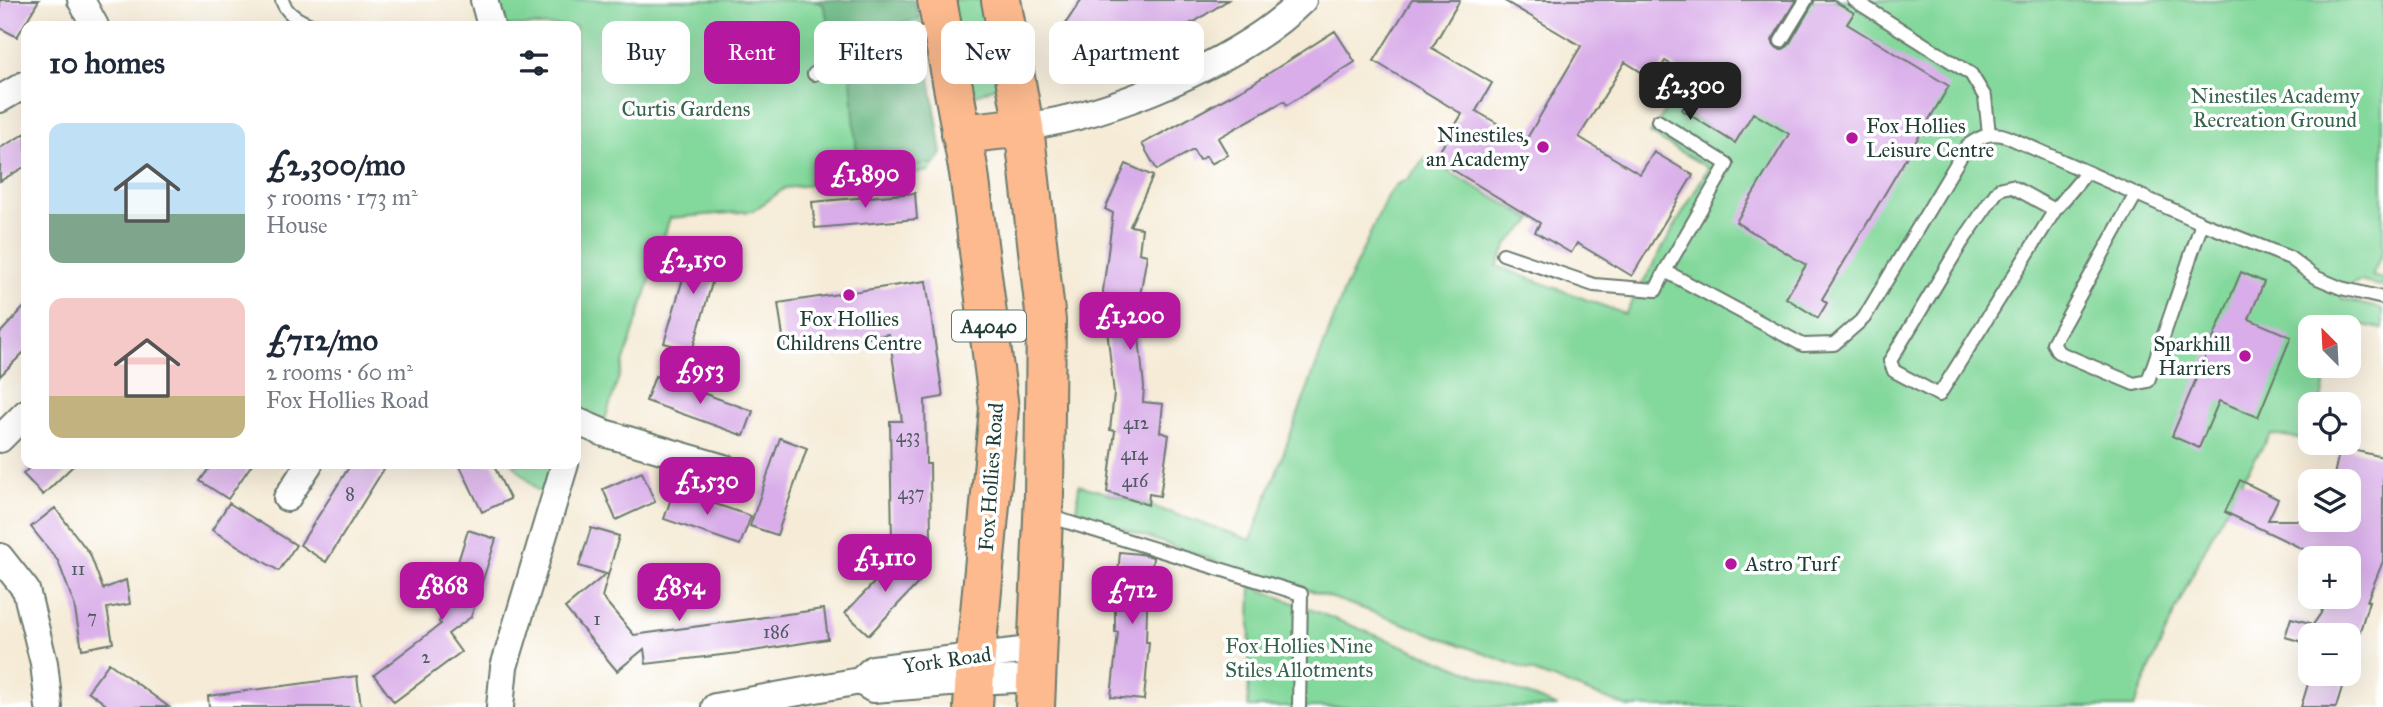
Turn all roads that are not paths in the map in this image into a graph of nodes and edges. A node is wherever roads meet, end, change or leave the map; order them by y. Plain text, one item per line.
1 (81, 0) edge
2 (282, 0) edge
3 (484, 0) edge
4 (1000, 0) edge
5 (1303, 0) edge
6 (1805, 0) edge
7 (1854, 0) edge
8 (940, 15) edge
9 (92, 21) edge
10 (301, 21) edge
11 (490, 21) edge
12 (1782, 41) dead end
13 (21, 87) edge
14 (0, 99) edge
15 (1658, 121) dead end
16 (1024, 127) junction
17 (961, 134) junction
18 (1989, 134) junction
19 (2087, 172) junction
20 (2136, 194) junction
21 (2055, 210) junction
22 (2202, 223) junction
23 (1503, 254) dead end
24 (1665, 271) junction
25 (2383, 298) edge
26 (21, 418) edge
27 (581, 425) edge
28 (0, 439) edge
29 (306, 469) edge
30 (563, 469) edge
31 (727, 469) dead end
32 (287, 498) dead end
33 (1043, 514) junction
34 (0, 556) edge
35 (1037, 678) edge
36 (975, 681) edge
37 (50, 707) edge
38 (500, 707) edge
39 (715, 707) edge
40 (1299, 707) edge

1 - 9 street
2 - 10 lane
3 - 11 street
4 - 16 main road, A4040
5 - 16 street
6 - 12 lane
7 - 18 lane
8 - 17 main road, Fox Hollies Road / A4040
13 - 14 street
15 - 24 lane
16 - 17 main road
16 - 33 main road, A4040
17 - 36 main road, Fox Hollies Road / A4040
18 - 19 lane
18 - 24 lane
19 - 20 lane
19 - 21 lane
20 - 22 lane
20 - 22 lane
21 - 21 lane
22 - 25 lane
23 - 24 lane
26 - 28 street
27 - 31 street
29 - 32 street
30 - 38 street
33 - 35 main road, A4040
33 - 40 lane
34 - 37 street
35 - 36 street, York Road
36 - 39 street, York Road

